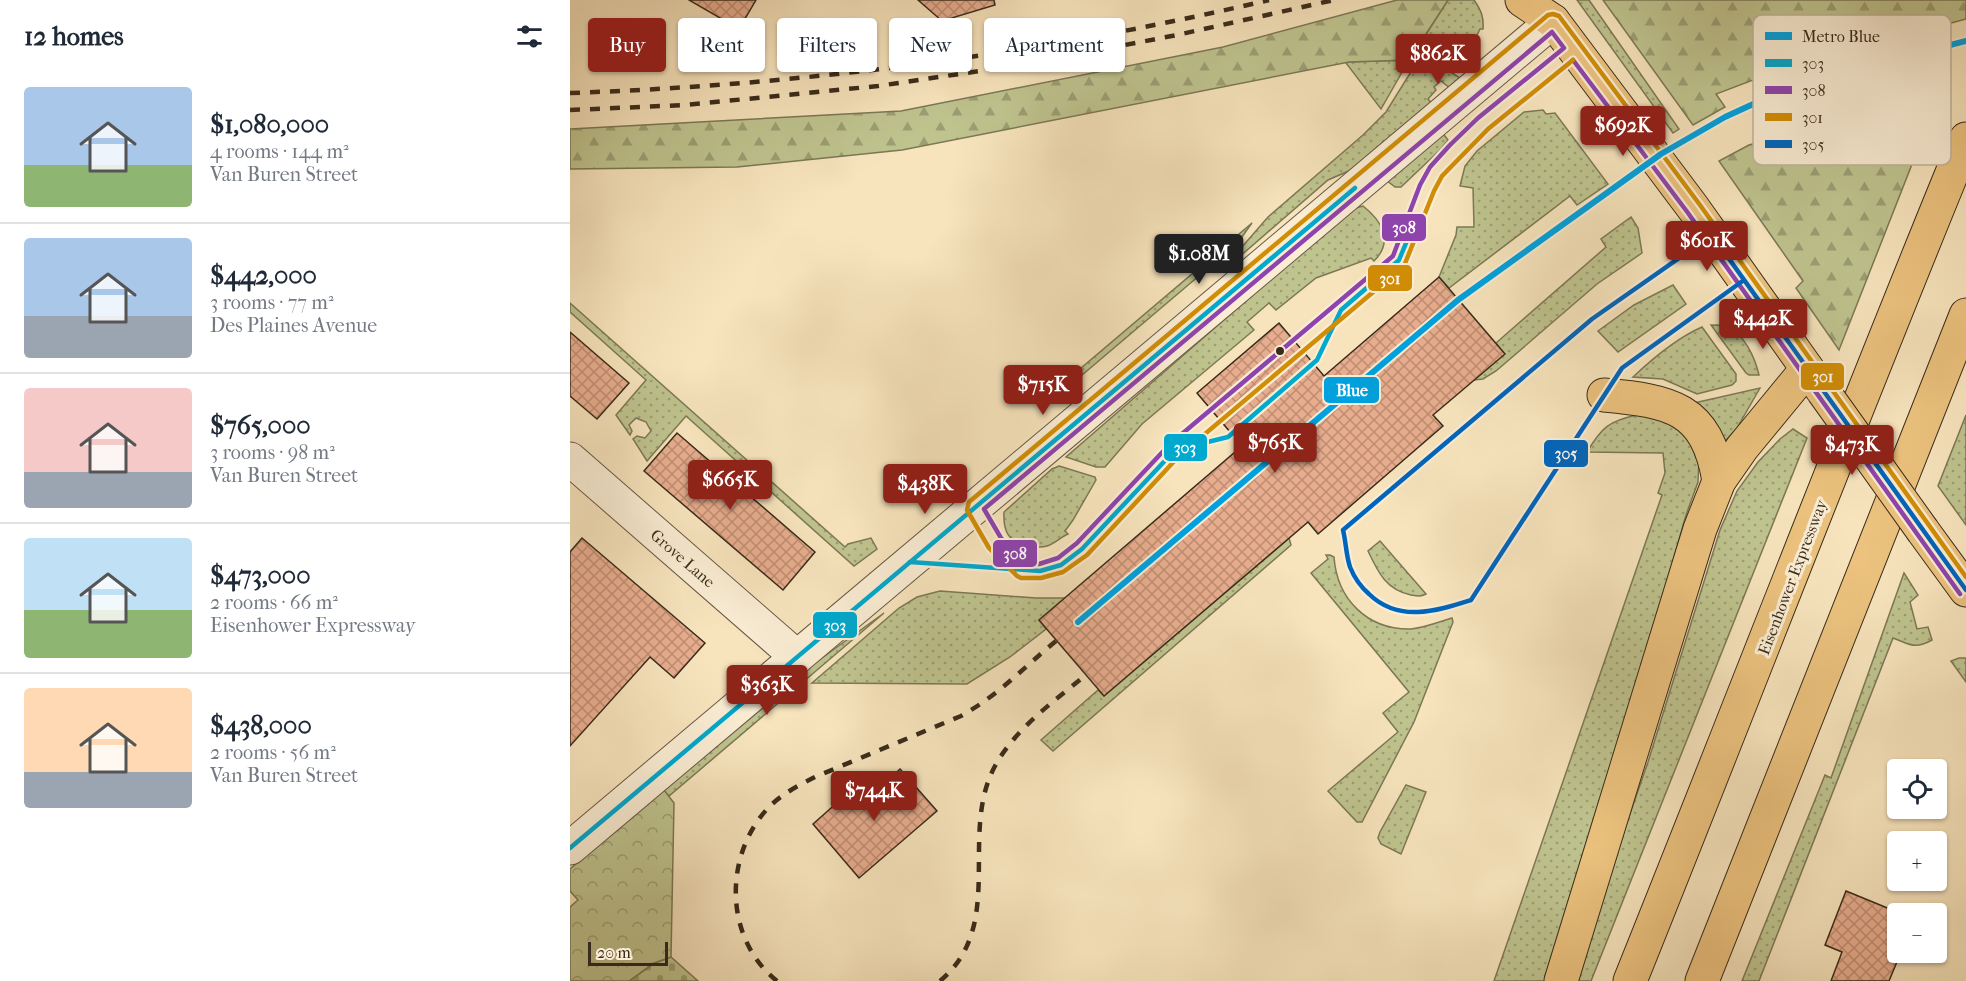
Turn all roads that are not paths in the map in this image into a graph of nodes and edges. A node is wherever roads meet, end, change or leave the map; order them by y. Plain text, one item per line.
1 (1522, 0) edge
2 (1551, 11) edge
3 (1966, 139) edge
4 (1966, 315) edge
5 (1815, 380) junction
6 (1604, 395) dead end
7 (570, 459) edge
8 (1719, 481) junction
9 (1966, 590) edge
10 (797, 657) junction
11 (570, 848) edge
12 (1562, 981) edge
13 (1630, 981) edge
14 (1702, 981) edge

1 - 2 main road
2 - 5 main road
2 - 10 street
3 - 13 main road, Eisenhower Expressway
4 - 14 main road
5 - 8 main road
5 - 9 main road, bridge
6 - 8 main road
7 - 10 street, Grove Lane
8 - 12 main road
10 - 11 street

